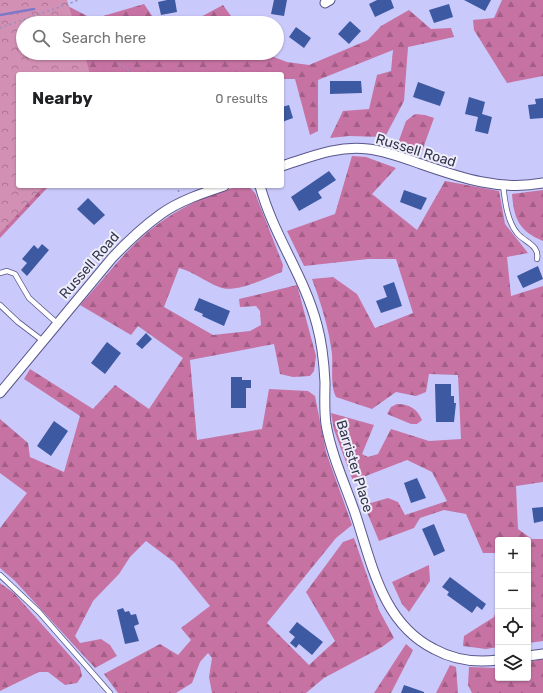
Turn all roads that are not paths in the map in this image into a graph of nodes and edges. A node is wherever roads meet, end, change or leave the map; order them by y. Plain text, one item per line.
1 (284, 165) edge
2 (543, 183) edge
3 (503, 185) junction
4 (219, 188) edge
5 (261, 188) edge
6 (537, 259) dead end
7 (0, 273) edge
8 (0, 305) edge
9 (58, 324) junction
10 (43, 340) junction
11 (0, 393) edge
12 (0, 575) edge
13 (543, 654) edge
14 (531, 656) edge
15 (495, 660) edge
16 (110, 693) edge

1 - 3 street, Russell Road
2 - 3 street, Russell Road
3 - 6 lane
4 - 9 street, Russell Road
5 - 15 street, Barrister Place
7 - 9 lane
8 - 10 lane
9 - 10 street, Russell Road
10 - 11 street, Russell Road
12 - 16 lane
13 - 14 street

